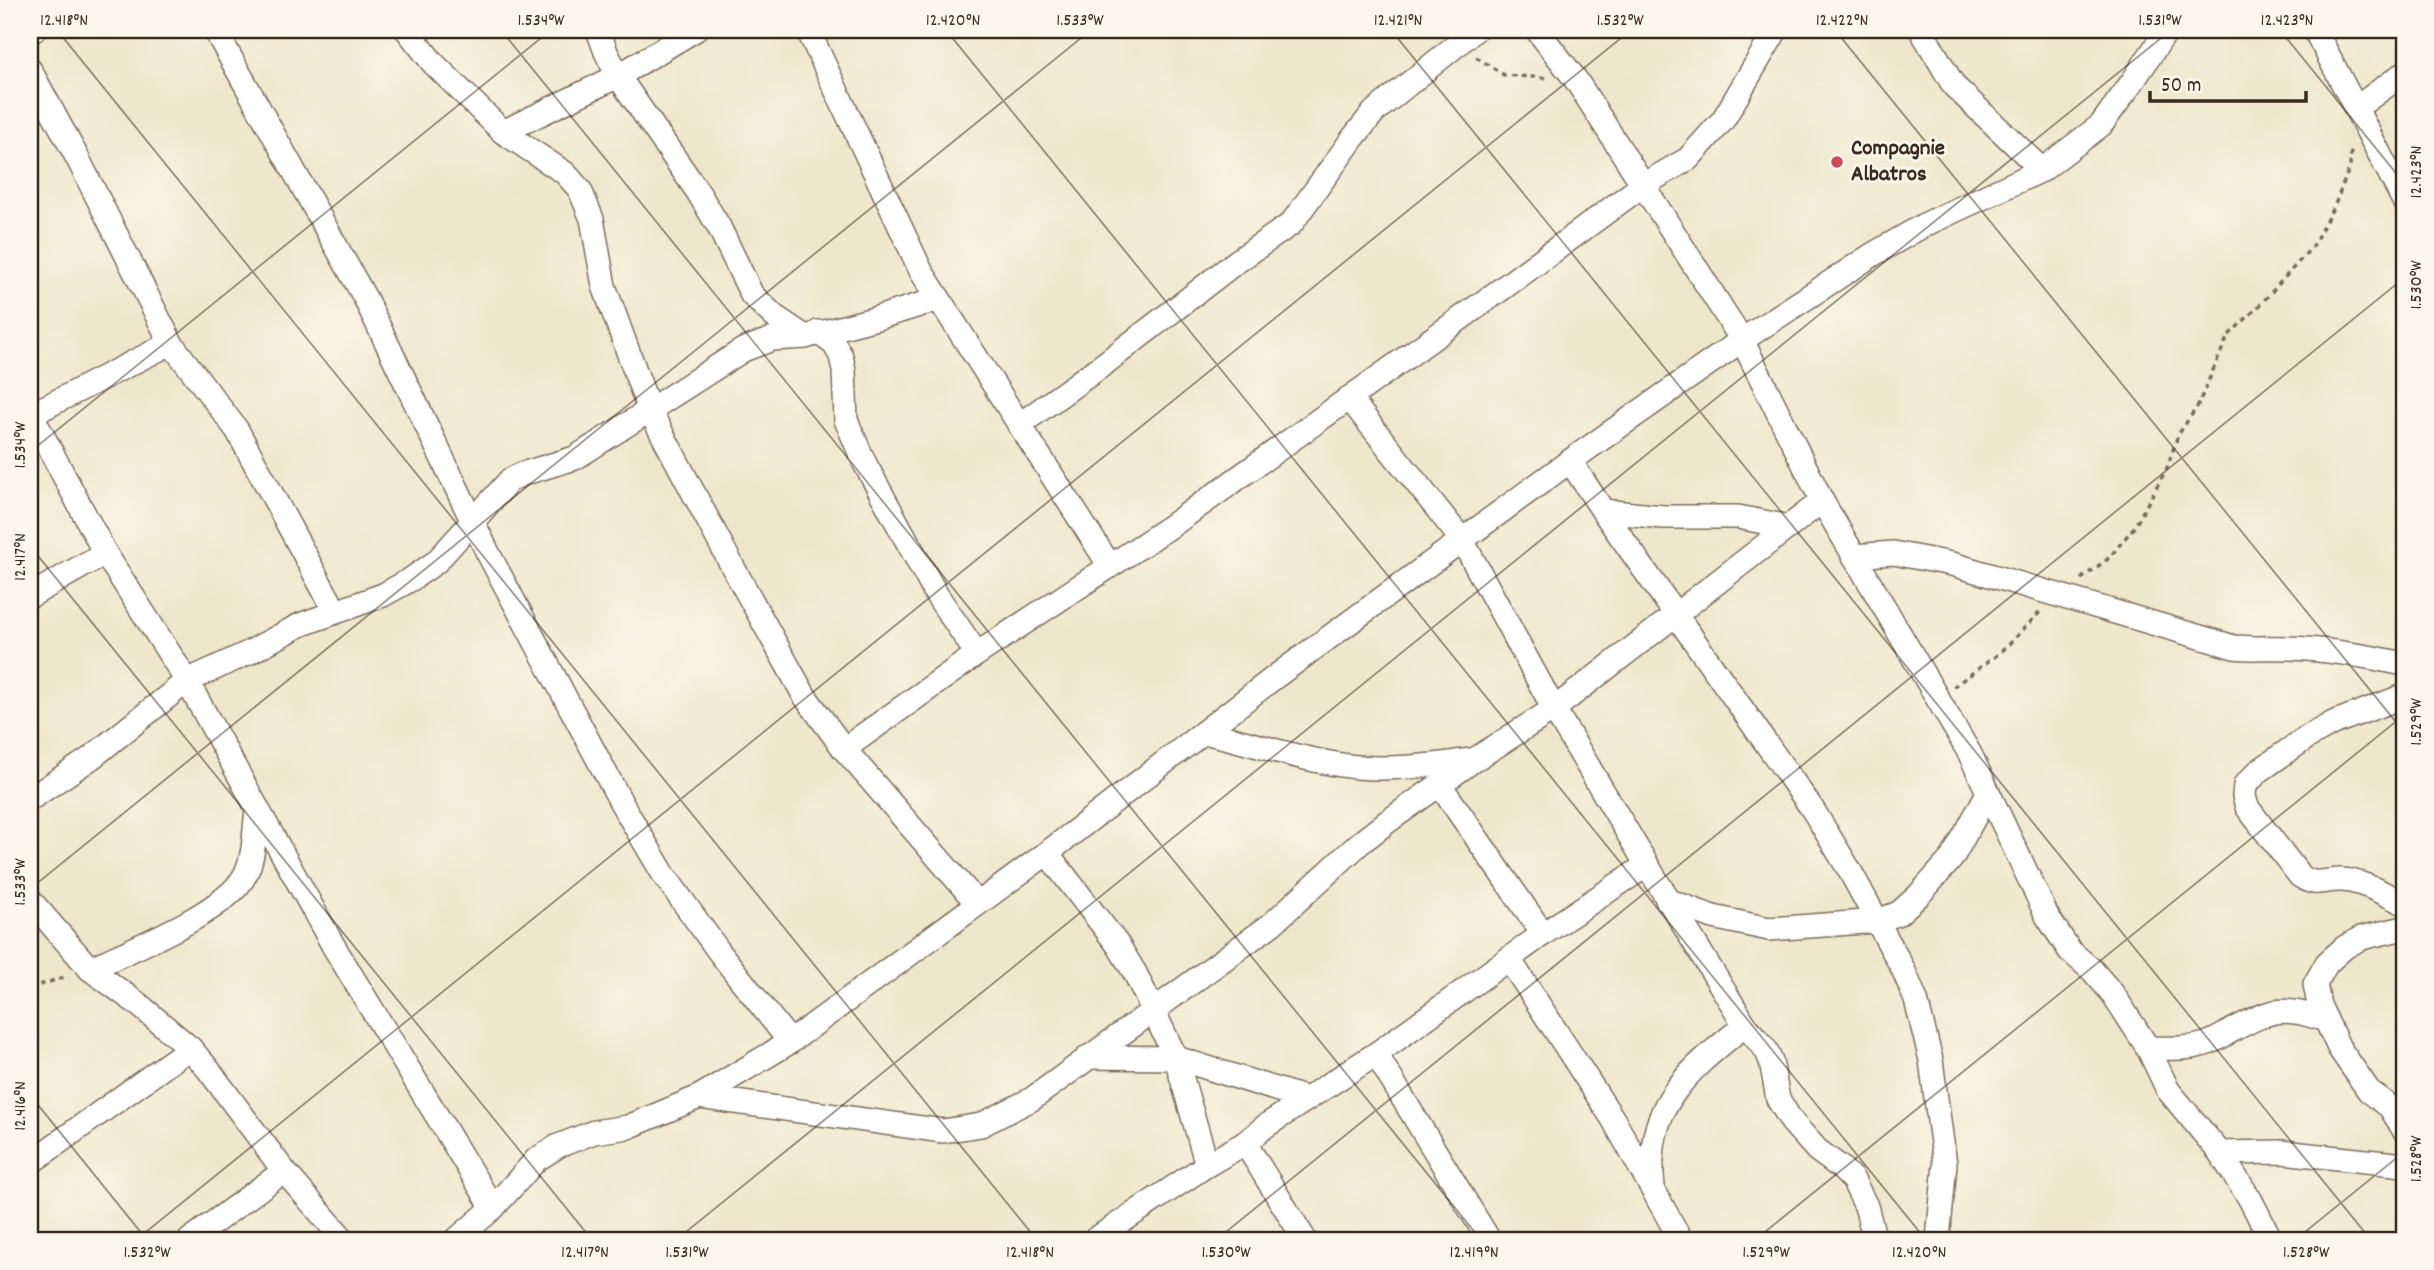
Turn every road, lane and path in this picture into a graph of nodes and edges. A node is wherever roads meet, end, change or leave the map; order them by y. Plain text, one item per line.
1 (215, 30) edge
2 (407, 30) edge
3 (598, 30) edge
4 (695, 30) edge
5 (808, 30) edge
6 (1537, 30) edge
7 (1921, 30) edge
8 (2315, 30) edge
9 (2163, 32) edge
10 (1766, 36) edge
11 (1466, 37) edge
12 (30, 70) edge
13 (2404, 73) edge
14 (618, 76) junction
15 (1576, 80) junction
16 (2356, 108) junction
17 (503, 132) junction
18 (2352, 143) dead end
19 (2042, 170) junction
20 (1643, 185) junction
21 (2404, 201) edge
22 (939, 299) junction
23 (812, 334) junction
24 (1742, 340) junction
25 (171, 343) junction
26 (1349, 398) junction
27 (649, 409) junction
28 (30, 414) edge
29 (1019, 425) junction
30 (1570, 461) junction
31 (1822, 501) junction
32 (1603, 512) junction
33 (474, 521) junction
34 (1789, 527) junction
35 (1462, 541) junction
36 (105, 553) junction
37 (1854, 556) junction
38 (1111, 566) junction
39 (30, 596) edge
40 (2056, 596) junction
41 (335, 611) junction
42 (1676, 614) junction
43 (977, 654) junction
44 (2404, 664) edge
45 (187, 681) junction
46 (2404, 696) edge
47 (1937, 698) junction
48 (1553, 709) junction
49 (1204, 732) junction
50 (844, 749) junction
51 (1474, 760) junction
52 (1440, 785) junction
53 (1988, 793) junction
54 (30, 799) edge
55 (257, 811) junction
56 (1047, 853) junction
57 (1647, 865) junction
58 (30, 900) edge
59 (1667, 900) junction
60 (977, 903) junction
61 (2404, 903) edge
62 (1878, 921) junction
63 (2404, 928) edge
64 (1543, 934) junction
65 (1509, 960) junction
66 (90, 968) junction
67 (30, 988) edge
68 (1153, 1010) junction
69 (2326, 1020) junction
70 (1745, 1025) junction
71 (790, 1042) junction
72 (190, 1048) junction
73 (2148, 1048) junction
74 (1376, 1054) junction
75 (1088, 1057) junction
76 (1176, 1058) junction
77 (699, 1097) junction
78 (1307, 1099) junction
79 (2404, 1130) edge
80 (1245, 1143) junction
81 (2220, 1153) junction
82 (30, 1163) edge
83 (2404, 1165) edge
84 (1206, 1166) junction
85 (285, 1171) junction
86 (1654, 1197) junction
87 (493, 1208) junction
88 (190, 1240) edge
89 (344, 1240) edge
90 (456, 1240) edge
91 (1094, 1240) edge
92 (1305, 1240) edge
93 (1489, 1240) edge
94 (1681, 1240) edge
95 (1875, 1240) edge
96 (1938, 1240) edge
97 (2271, 1240) edge

1 - 33 street
2 - 17 street
3 - 14 street
4 - 14 street
5 - 22 street
6 - 15 street
7 - 19 street
8 - 16 street
9 - 19 street
10 - 20 street
11 - 15 path
11 - 29 street
12 - 25 street
13 - 16 street
14 - 17 street
14 - 23 street
15 - 20 street
16 - 21 street
17 - 27 street
18 - 40 path
19 - 24 street
20 - 24 street
20 - 26 street
22 - 23 street
22 - 29 street
23 - 27 street
23 - 43 street
24 - 30 street
24 - 31 street
25 - 28 street
25 - 41 street
26 - 35 street
26 - 38 street
27 - 33 street
27 - 50 street
28 - 36 street
29 - 38 street
30 - 32 street
30 - 35 street
31 - 34 street
31 - 37 street
32 - 34 street
32 - 42 street
33 - 41 street
33 - 71 street
34 - 42 street
35 - 48 street
35 - 49 street
36 - 39 street
36 - 45 street
37 - 40 street
37 - 47 street
38 - 43 street
40 - 44 street
40 - 47 path
41 - 45 street
42 - 48 street
42 - 62 street
43 - 50 street
45 - 54 street
45 - 55 street
46 - 61 street
47 - 53 street
48 - 51 street
48 - 57 street
49 - 51 street
49 - 56 street
50 - 60 street
51 - 52 street
52 - 64 street
52 - 68 street
53 - 62 street
53 - 73 street
55 - 66 street
55 - 87 street
56 - 60 street
56 - 68 street
57 - 59 street
57 - 64 street
58 - 66 street
59 - 62 street
59 - 70 street
60 - 71 street
62 - 96 street
63 - 69 street
64 - 65 street
65 - 74 street
65 - 86 street
66 - 67 path
66 - 72 street
68 - 75 street
68 - 76 street
69 - 73 street
69 - 79 street
70 - 86 street
70 - 95 street
71 - 77 street
72 - 82 street
72 - 85 street
73 - 81 street
74 - 78 street
74 - 93 street
75 - 76 street
75 - 77 street
76 - 78 street
76 - 84 street
77 - 87 street
78 - 80 street
80 - 84 street
80 - 92 street
81 - 83 street
81 - 97 street
84 - 91 street
85 - 88 street
85 - 89 street
86 - 94 street
87 - 90 street

